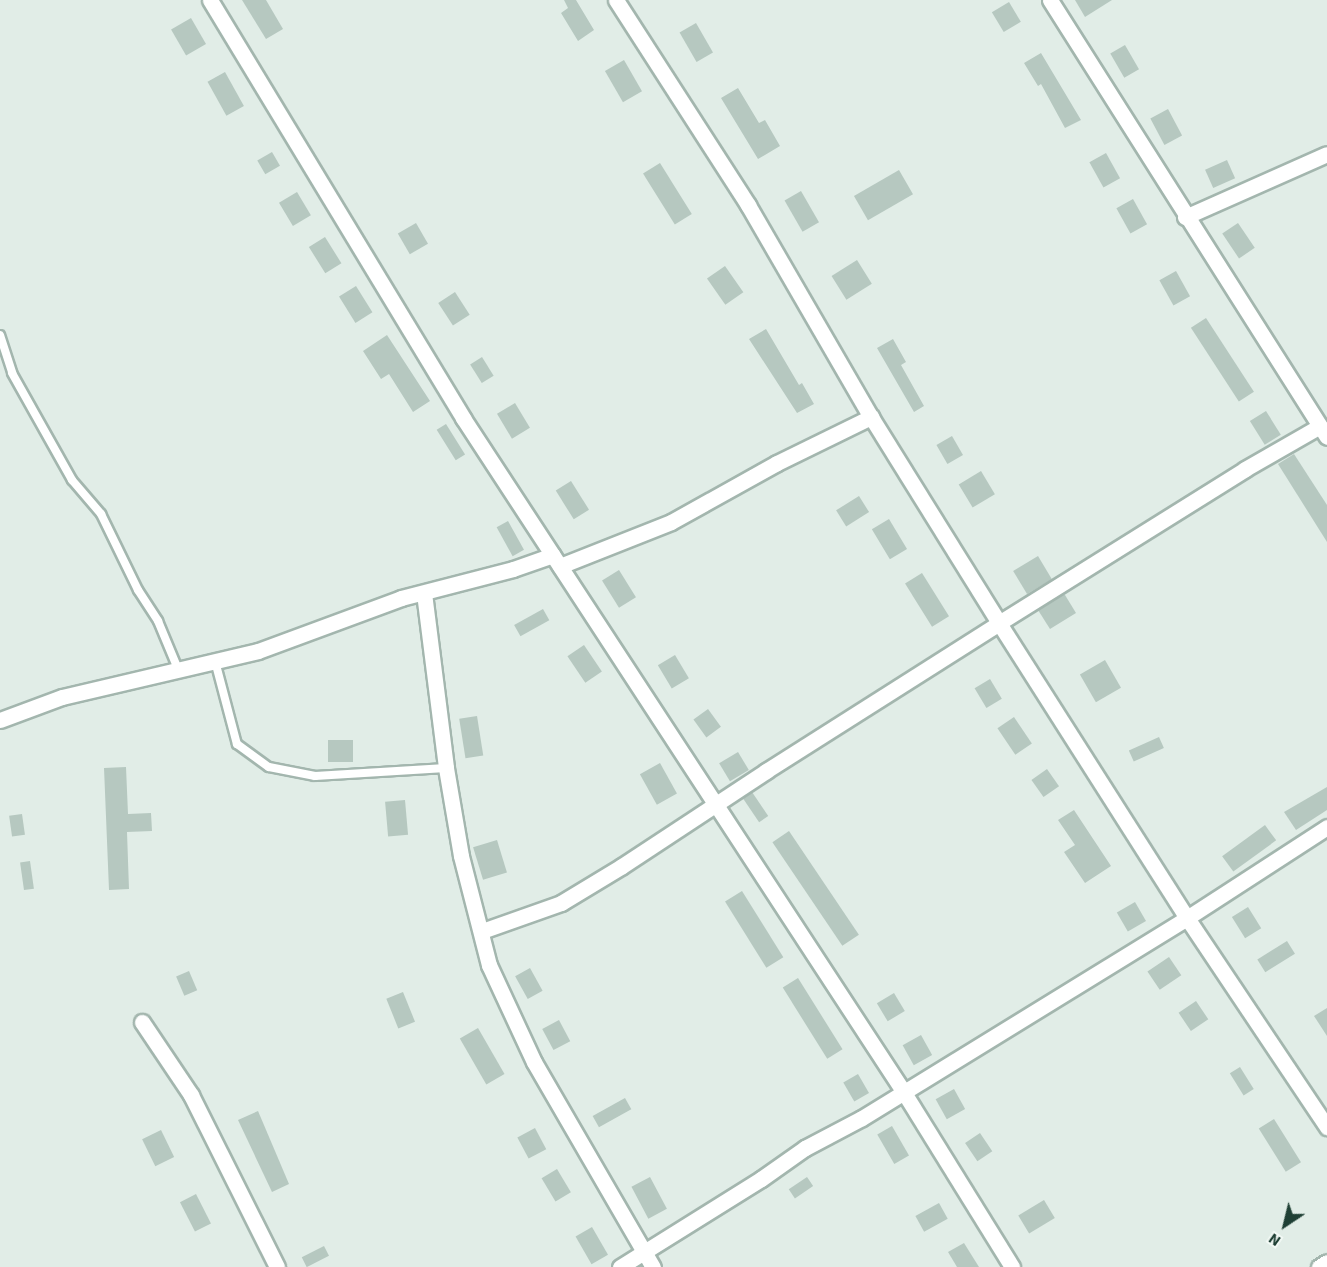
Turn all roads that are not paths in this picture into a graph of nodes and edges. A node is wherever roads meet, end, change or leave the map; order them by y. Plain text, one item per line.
1 (210, 0) edge
2 (616, 0) edge
3 (1050, 0) edge
4 (1327, 153) edge
5 (1185, 217) junction
6 (0, 335) edge
7 (871, 417) junction
8 (1324, 432) edge
9 (557, 561) junction
10 (424, 593) junction
11 (999, 623) junction
12 (215, 662) junction
13 (178, 669) junction
14 (0, 720) edge
15 (446, 768) junction
16 (717, 804) junction
17 (1327, 826) edge
18 (1187, 918) junction
19 (482, 931) junction
20 (142, 1022) dead end
21 (903, 1091) junction
22 (1327, 1127) edge
23 (645, 1252) junction
24 (1327, 1262) edge
25 (277, 1267) edge
26 (620, 1267) edge
27 (653, 1267) edge
28 (1012, 1267) edge
29 (1319, 1267) edge

1 - 9 street
2 - 7 street
3 - 5 street
4 - 5 street
5 - 8 street
6 - 13 lane
7 - 9 street
7 - 11 street
8 - 11 street
9 - 10 street
9 - 16 street
10 - 12 street
10 - 15 street
11 - 16 street
11 - 18 street
12 - 13 street
12 - 15 lane
13 - 14 street
15 - 19 street
16 - 19 street
16 - 21 street
17 - 18 street
18 - 21 street
18 - 22 street
19 - 23 street
20 - 25 street
21 - 23 street
21 - 28 street
23 - 26 street
23 - 27 street
24 - 29 street

